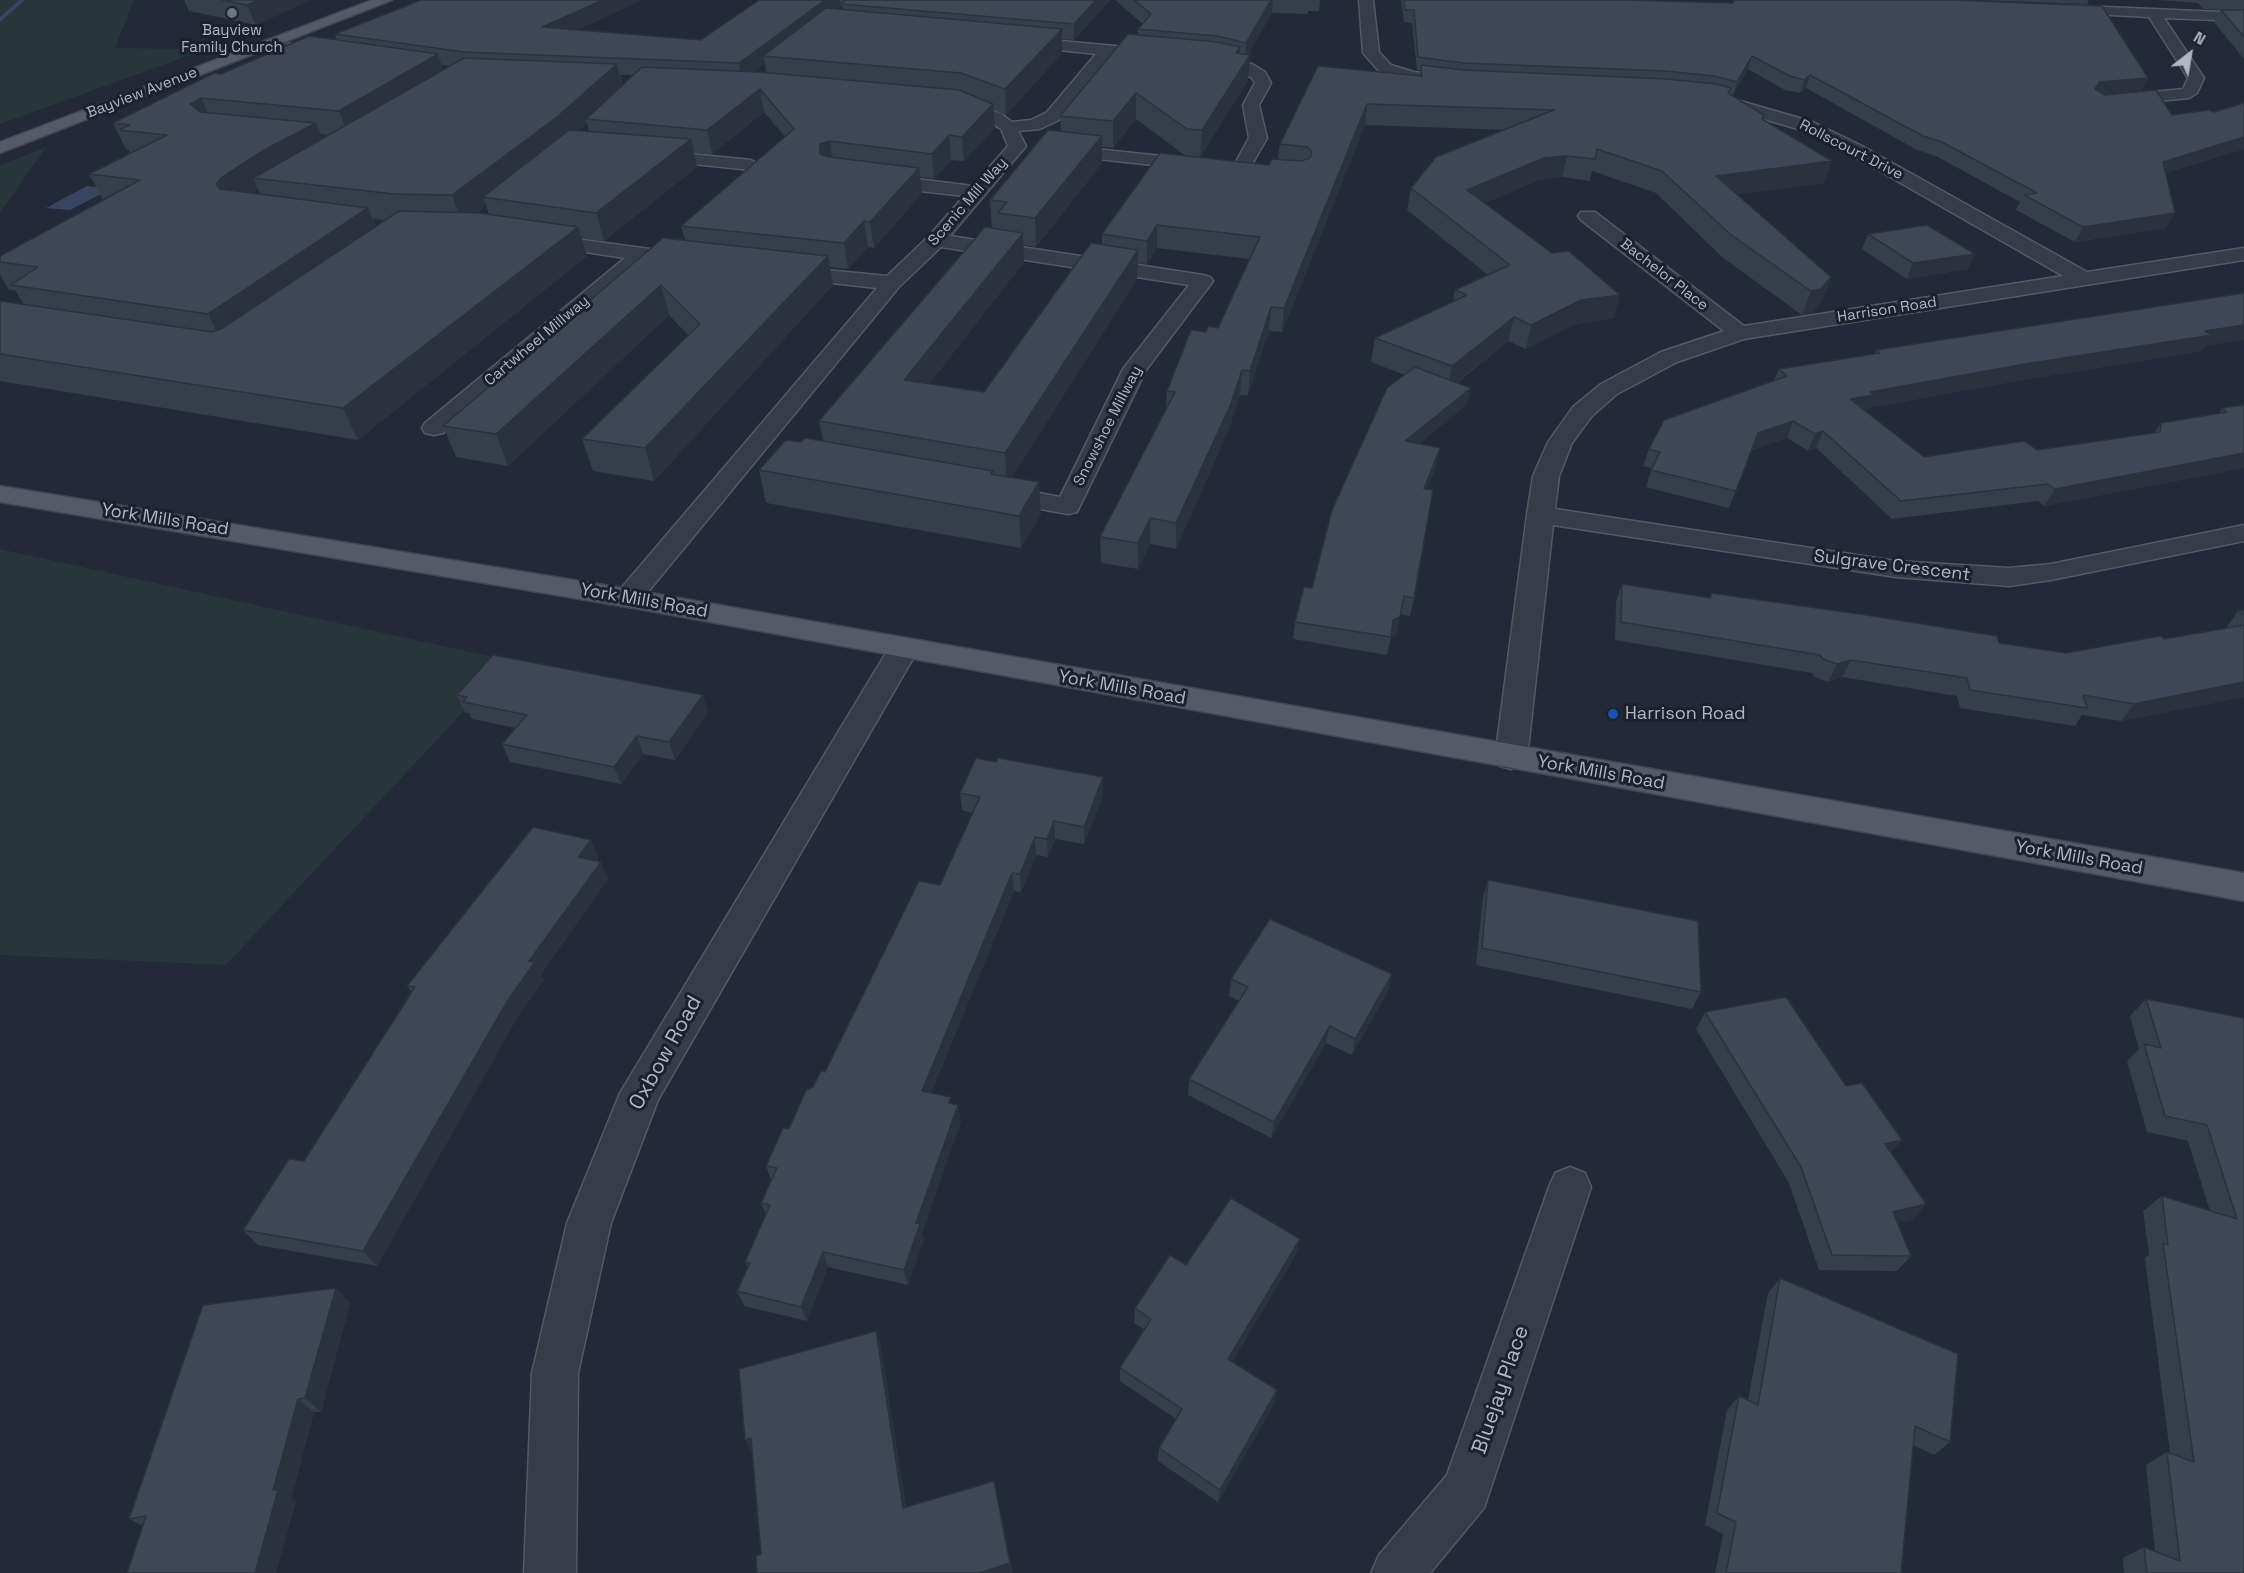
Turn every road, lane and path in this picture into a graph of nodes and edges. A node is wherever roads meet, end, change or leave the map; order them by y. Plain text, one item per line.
1 (385, 0) edge
2 (1366, 0) edge
3 (2048, 9) edge
4 (2153, 12) junction
5 (2244, 16) edge
6 (1002, 41) edge
7 (267, 45) junction
8 (1108, 50) junction
9 (1173, 56) edge
10 (345, 57) edge
11 (1195, 58) edge
12 (1461, 83) edge
13 (1690, 95) edge
14 (2099, 102) edge
15 (928, 103) edge
16 (1009, 127) junction
17 (1017, 146) junction
18 (0, 148) edge
19 (635, 153) edge
20 (751, 165) edge
21 (1241, 169) junction
22 (1264, 172) edge
23 (857, 177) edge
24 (976, 192) junction
25 (1588, 216) dead end
26 (522, 237) edge
27 (936, 240) junction
28 (2244, 254) edge
29 (641, 255) junction
30 (710, 263) edge
31 (767, 269) edge
32 (2082, 278) junction
33 (892, 283) junction
34 (1740, 333) junction
35 (434, 428) dead end
36 (973, 489) edge
37 (0, 494) edge
38 (1540, 515) junction
39 (2244, 533) edge
40 (628, 598) junction
41 (904, 648) junction
42 (1511, 758) junction
43 (2244, 887) edge
44 (1570, 1187) dead end
45 (550, 1573) edge
46 (1397, 1573) edge

1 - 7 main road, Bayview Avenue
2 - 12 street
3 - 4 street
4 - 5 street
4 - 14 street
6 - 8 street
7 - 10 street
7 - 18 main road, Bayview Avenue
8 - 9 street
8 - 16 street
11 - 21 street
13 - 32 street, Rollscourt Drive
15 - 16 street
16 - 17 street, Scenic Mill Way
17 - 21 street
17 - 24 street, Scenic Mill Way
19 - 20 street
21 - 22 street
23 - 24 street
24 - 27 street, Scenic Mill Way
25 - 34 street, Bachelor Place
26 - 29 street
27 - 33 street, Scenic Mill Way
27 - 36 street, Snowshoe Millway
28 - 32 street, Harrison Road
29 - 30 street
29 - 35 street, Cartwheel Millway
31 - 33 street
32 - 34 street, Harrison Road
33 - 40 street, Scenic Mill Way
34 - 38 street, Harrison Road
37 - 40 main road, York Mills Road
38 - 39 street, Sulgrave Crescent
38 - 42 street, Harrison Road
40 - 41 main road, York Mills Road
41 - 42 main road, York Mills Road
41 - 45 street, Oxbow Road
42 - 43 main road, York Mills Road
44 - 46 street, Bluejay Place

